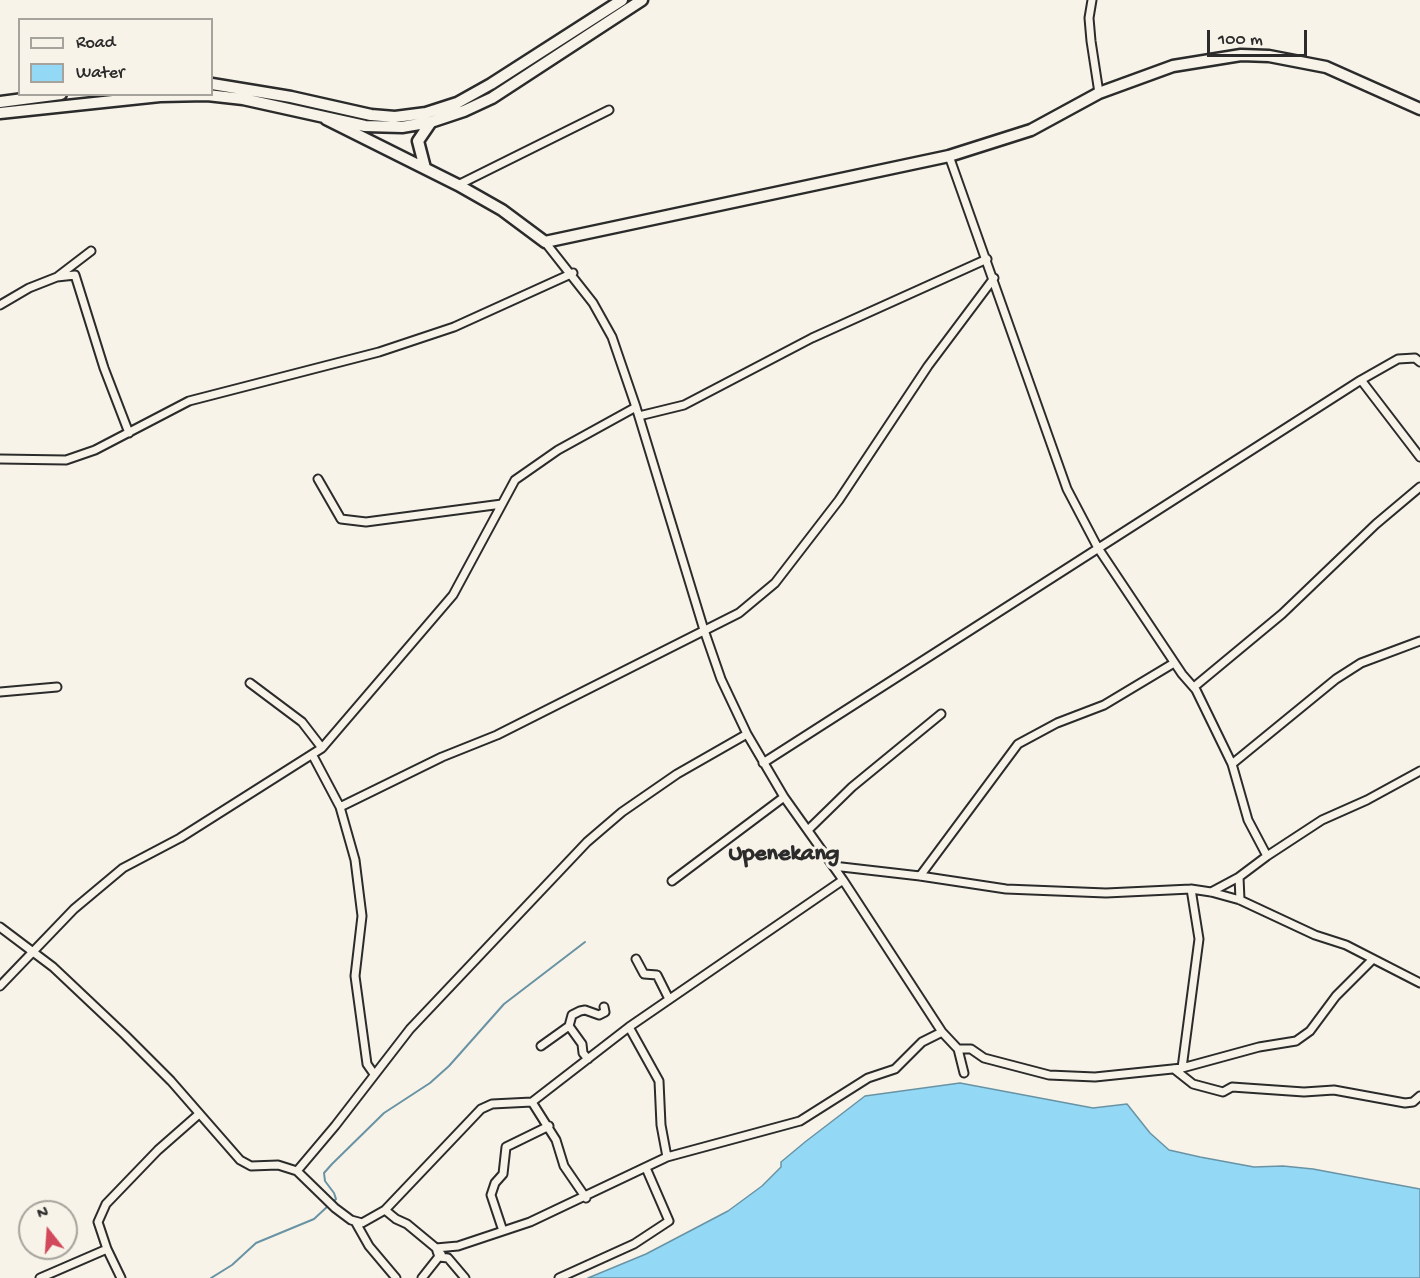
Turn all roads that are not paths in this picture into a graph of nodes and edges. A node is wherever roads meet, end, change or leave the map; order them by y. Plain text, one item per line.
1 (622, 0) edge
2 (642, 0) edge
3 (1092, 0) edge
4 (540, 51) junction
5 (555, 56) junction
6 (213, 84) edge
7 (1099, 93) junction
8 (46, 96) edge
9 (184, 96) edge
10 (213, 96) edge
11 (0, 102) edge
12 (1420, 109) edge
13 (609, 110) dead end
14 (0, 113) edge
15 (326, 119) junction
16 (431, 122) junction
17 (949, 156) junction
18 (425, 168) junction
19 (458, 184) junction
20 (545, 242) junction
21 (92, 251) dead end
22 (987, 259) junction
23 (573, 273) junction
24 (57, 277) junction
25 (994, 278) junction
26 (0, 305) edge
27 (1420, 362) edge
28 (1361, 380) junction
29 (636, 407) junction
30 (639, 416) junction
31 (129, 433) junction
32 (1420, 457) edge
33 (0, 459) edge
34 (318, 479) dead end
35 (1420, 487) edge
36 (502, 504) junction
37 (1098, 548) junction
38 (704, 630) junction
39 (1420, 641) edge
40 (1174, 663) junction
41 (250, 682) dead end
42 (57, 687) dead end
43 (1194, 687) junction
44 (0, 692) edge
45 (941, 714) dead end
46 (747, 734) junction
47 (322, 748) junction
48 (313, 756) junction
49 (763, 763) junction
50 (1232, 764) junction
51 (1420, 771) edge
52 (784, 797) junction
53 (340, 807) junction
54 (808, 830) junction
55 (1267, 856) junction
56 (832, 866) junction
57 (920, 876) junction
58 (1239, 877) junction
59 (843, 880) junction
60 (672, 881) dead end
61 (1191, 889) junction
62 (1211, 892) junction
63 (1240, 900) junction
64 (0, 927) edge
65 (33, 951) junction
66 (636, 959) dead end
67 (1373, 959) junction
68 (1420, 983) edge
69 (0, 986) edge
70 (669, 999) junction
71 (604, 1006) dead end
72 (569, 1026) junction
73 (629, 1027) junction
74 (942, 1032) junction
75 (542, 1046) dead end
76 (958, 1049) junction
77 (588, 1059) junction
78 (1178, 1068) junction
79 (964, 1073) dead end
80 (374, 1074) junction
81 (1420, 1096) edge
82 (532, 1102) junction
83 (199, 1114) junction
84 (549, 1126) junction
85 (667, 1157) junction
86 (646, 1168) junction
87 (297, 1171) junction
88 (586, 1198) junction
89 (385, 1210) junction
90 (356, 1223) junction
91 (503, 1231) junction
92 (436, 1248) junction
93 (445, 1248) junction
94 (107, 1249) junction
95 (439, 1257) junction
96 (40, 1278) edge
97 (121, 1278) edge
98 (396, 1278) edge
99 (422, 1278) edge
100 (465, 1278) edge
101 (559, 1278) edge

1 - 4 main road
2 - 5 main road
3 - 7 street
4 - 5 main road
4 - 6 main road
5 - 16 main road
7 - 12 main road
7 - 17 main road
8 - 11 main road
9 - 14 main road
10 - 15 main road
13 - 19 street
15 - 16 main road
15 - 18 main road
16 - 18 main road
17 - 20 main road
17 - 22 street
18 - 19 main road
19 - 20 main road
20 - 23 street
21 - 24 street
22 - 25 street
22 - 30 street
23 - 29 street
23 - 31 street
24 - 26 street
24 - 31 street
25 - 37 street
25 - 38 street
27 - 28 street
28 - 32 street
28 - 37 street
29 - 30 street
29 - 36 street
30 - 38 street
31 - 33 street
34 - 36 street
35 - 43 street
36 - 47 street
37 - 40 street
37 - 49 street
38 - 46 street
38 - 53 street
39 - 50 street
40 - 43 street
40 - 57 street
41 - 47 street
42 - 44 street
43 - 50 street
45 - 54 street
46 - 49 street
46 - 80 street
47 - 48 street
48 - 53 street
48 - 65 street
49 - 52 street
50 - 55 street
51 - 55 street
52 - 54 street
52 - 60 street
53 - 80 street
54 - 56 street
55 - 58 street
56 - 57 street
56 - 59 street
57 - 61 street
58 - 62 street
58 - 63 street
59 - 70 street
59 - 74 street
61 - 62 street
61 - 78 street
62 - 63 street
63 - 67 street
64 - 65 street
65 - 69 street
65 - 83 street
66 - 70 street
67 - 68 street
67 - 78 street
70 - 73 street
71 - 72 street
72 - 75 street
72 - 77 street
73 - 77 street
73 - 85 street
74 - 76 street
74 - 85 street
76 - 78 street
76 - 79 street
77 - 82 street
78 - 81 street
80 - 87 street
82 - 84 street
82 - 89 street
83 - 87 street
83 - 94 street
84 - 88 street
84 - 91 street
85 - 86 street
86 - 88 street
86 - 101 street
87 - 90 street
88 - 91 street
89 - 90 street
89 - 92 street
90 - 98 street
91 - 93 street
92 - 93 street
92 - 95 street
93 - 95 street
94 - 96 street
94 - 97 street
95 - 99 street
95 - 100 street

